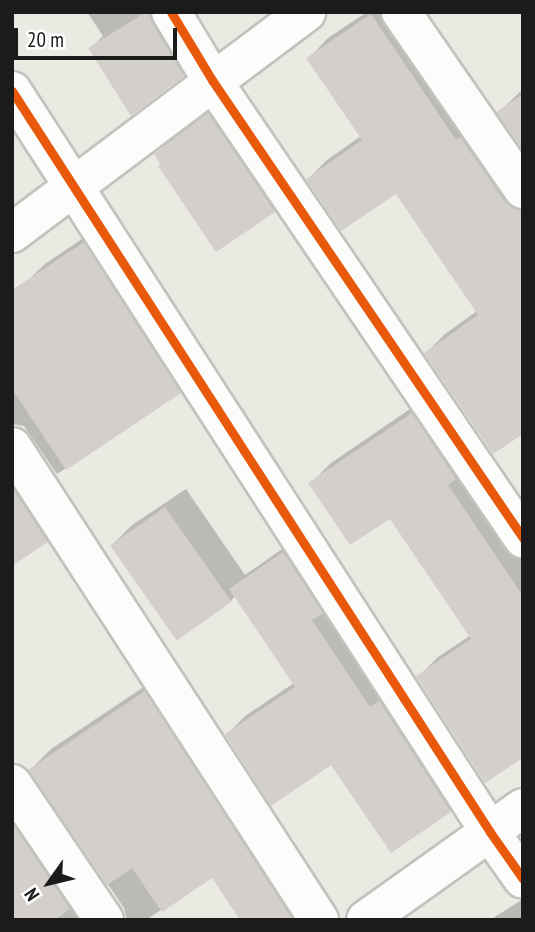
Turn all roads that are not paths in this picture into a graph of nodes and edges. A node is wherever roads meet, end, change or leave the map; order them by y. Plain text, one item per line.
1 (171, 12) edge
2 (306, 12) edge
3 (401, 12) edge
4 (212, 80) junction
5 (12, 91) edge
6 (73, 188) junction
7 (523, 189) edge
8 (12, 233) edge
9 (12, 447) edge
10 (523, 538) edge
11 (12, 784) edge
12 (523, 808) edge
13 (490, 832) junction
14 (523, 879) edge
15 (104, 920) edge
16 (319, 920) edge
17 (366, 920) edge

1 - 4 street
2 - 4 street
3 - 7 street
4 - 6 street
4 - 10 street
5 - 6 street
6 - 8 street
6 - 13 street
9 - 16 street
11 - 15 street
12 - 13 street
13 - 14 street
13 - 17 street

